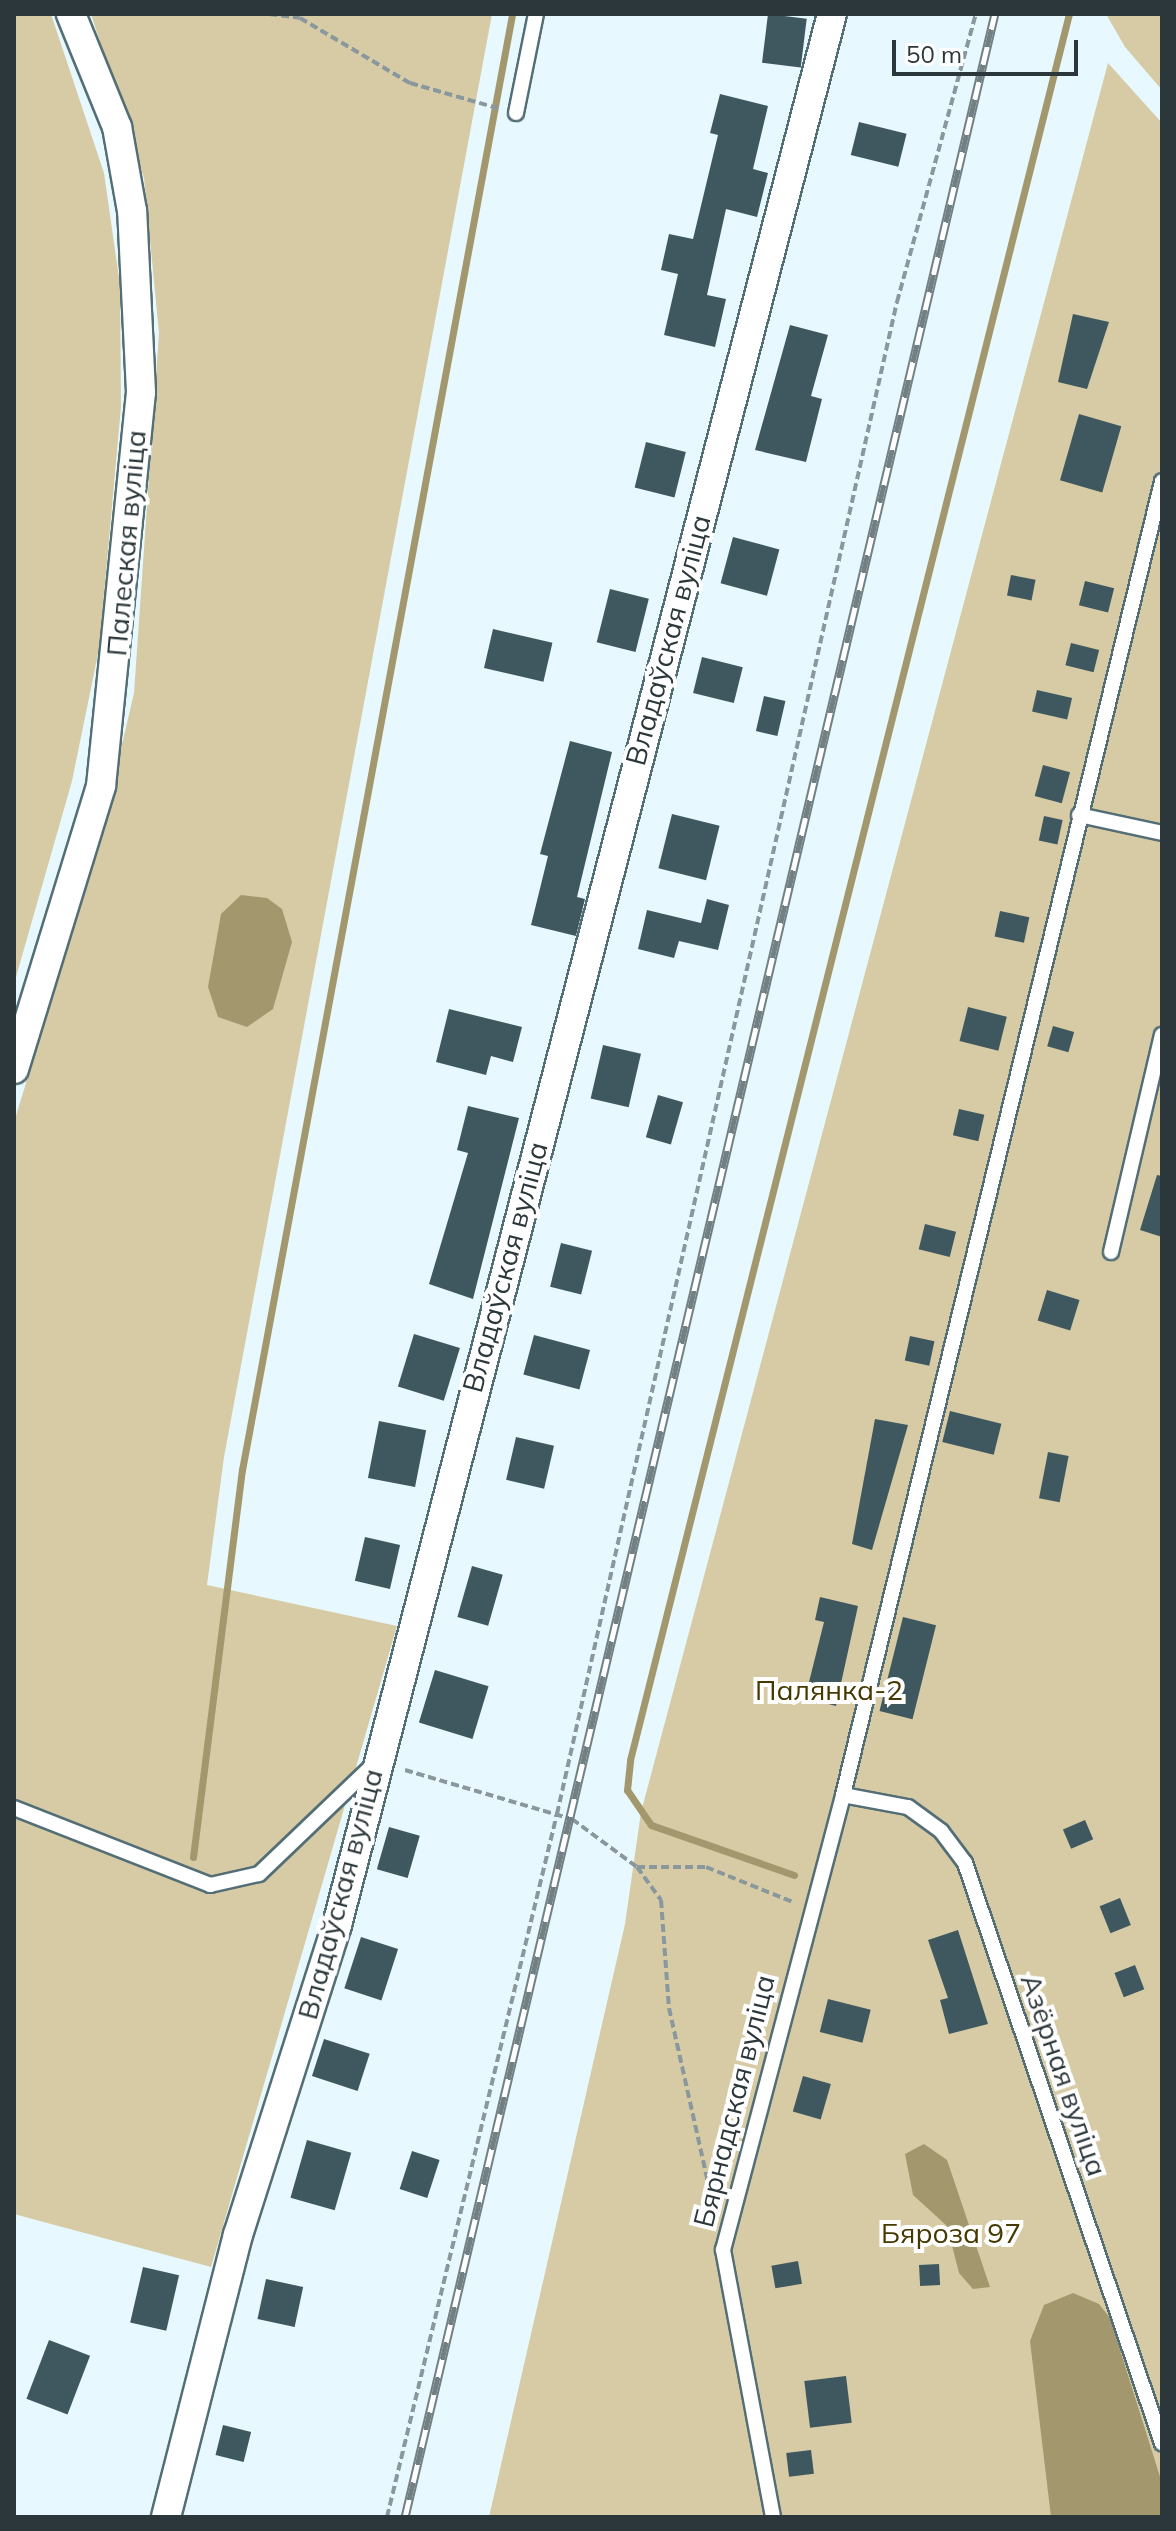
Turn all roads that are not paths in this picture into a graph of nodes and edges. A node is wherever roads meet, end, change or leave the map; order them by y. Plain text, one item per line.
1 (71, 14) edge
2 (536, 14) edge
3 (832, 14) edge
4 (516, 113) road end
5 (1162, 481) edge
6 (1079, 815) junction
7 (1162, 833) edge
8 (1162, 1035) edge
9 (14, 1069) edge
10 (1111, 1252) dead end
11 (376, 1762) junction
12 (843, 1795) junction
13 (14, 1808) edge
14 (1162, 2443) edge
15 (166, 2517) edge
16 (773, 2517) edge

1 - 9 street, Палеская вуліца
2 - 4 lane
3 - 11 street, Владаўская вуліца
5 - 6 lane, Бярнадская вуліца
6 - 7 lane
6 - 12 lane, Бярнадская вуліца
8 - 10 lane
11 - 13 lane
11 - 15 street, Владаўская вуліца
12 - 14 lane, Азёрная вуліца
12 - 16 lane, Бярнадская вуліца

